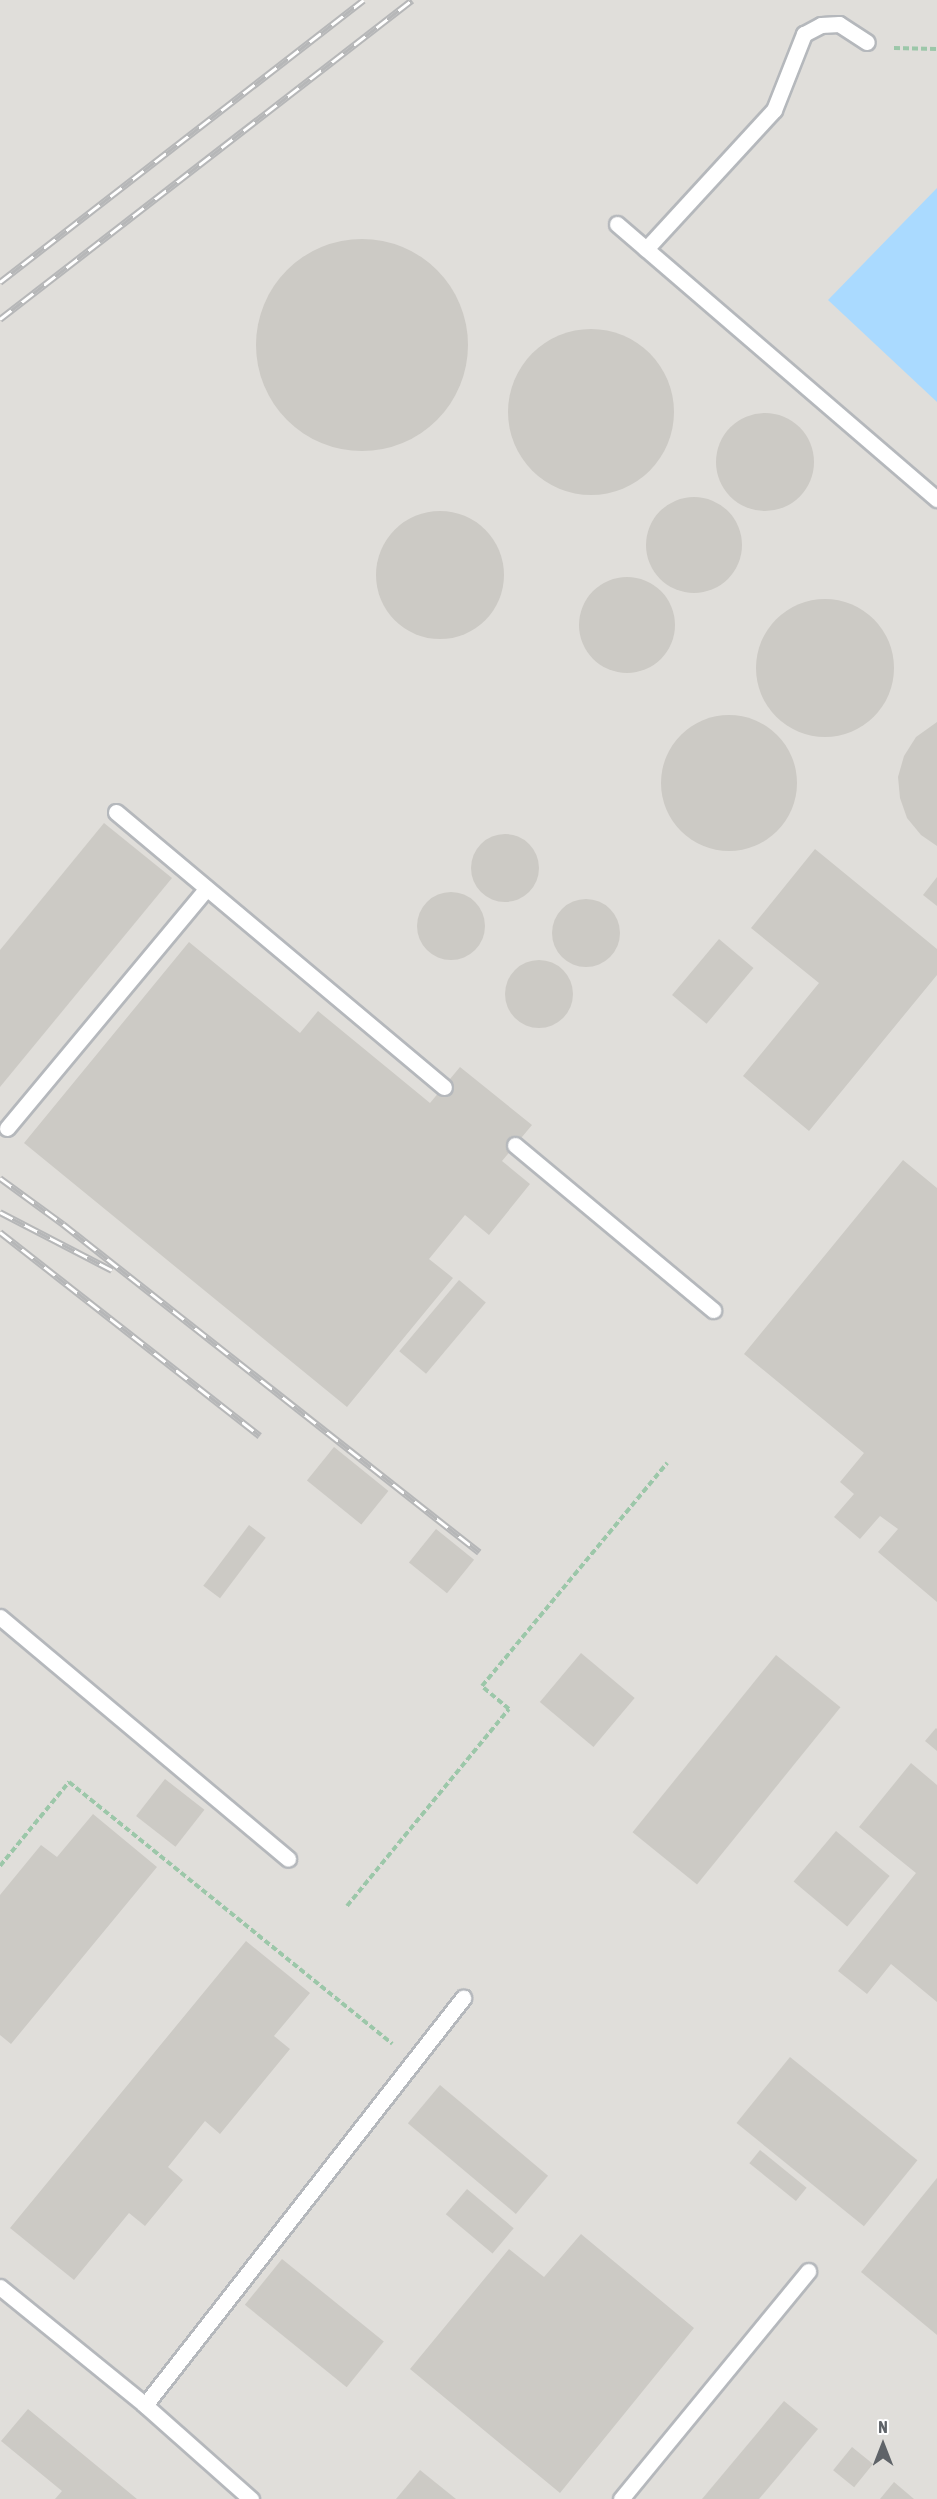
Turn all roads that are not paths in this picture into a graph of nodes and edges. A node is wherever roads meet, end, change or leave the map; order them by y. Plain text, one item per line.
1 (867, 42) road end
2 (617, 224) dead end
3 (646, 249) junction
4 (937, 499) edge
5 (116, 812) dead end
6 (206, 889) junction
7 (444, 1087) dead end
8 (7, 1128) dead end
9 (515, 1145) dead end
10 (714, 1310) dead end
11 (0, 1617) edge
12 (288, 1859) dead end
13 (463, 1998) dead end
14 (808, 2271) dead end
15 (0, 2287) edge
16 (145, 2405) junction
17 (251, 2499) edge
18 (621, 2499) edge

1 - 3 lane
2 - 3 lane
3 - 4 lane
5 - 6 lane
6 - 7 lane
6 - 8 lane
9 - 10 lane
11 - 12 lane
13 - 16 lane
14 - 18 lane
15 - 16 lane
16 - 17 lane

